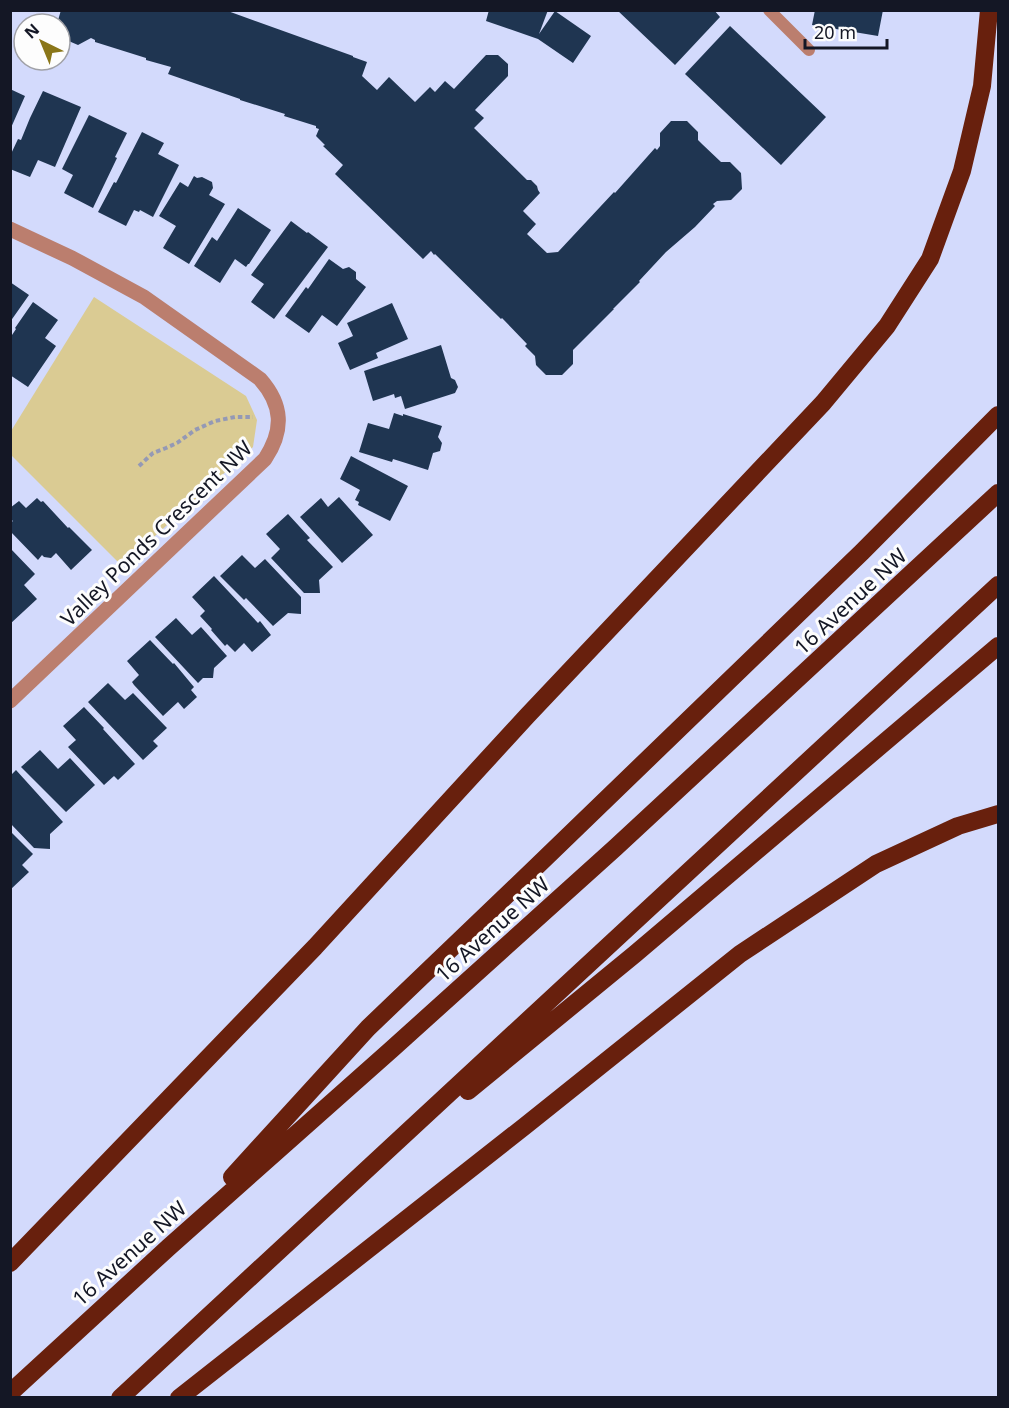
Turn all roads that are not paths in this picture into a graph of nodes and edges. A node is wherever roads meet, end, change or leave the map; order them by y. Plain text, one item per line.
1 (769, 10) edge
2 (989, 10) edge
3 (809, 50) dead end
4 (10, 229) edge
5 (999, 415) edge
6 (999, 493) edge
7 (999, 585) edge
8 (999, 646) edge
9 (10, 701) edge
10 (999, 814) edge
11 (320, 1212) junction
12 (169, 1247) junction
13 (10, 1263) edge
14 (10, 1393) edge
15 (120, 1398) edge
16 (179, 1398) edge

1 - 3 lane
2 - 13 highway
4 - 9 street, Valley Ponds Crescent NW
5 - 12 highway
6 - 12 highway, 16 Avenue NW
7 - 11 highway
8 - 11 highway
10 - 16 highway
11 - 15 highway
12 - 14 highway, 16 Avenue NW

